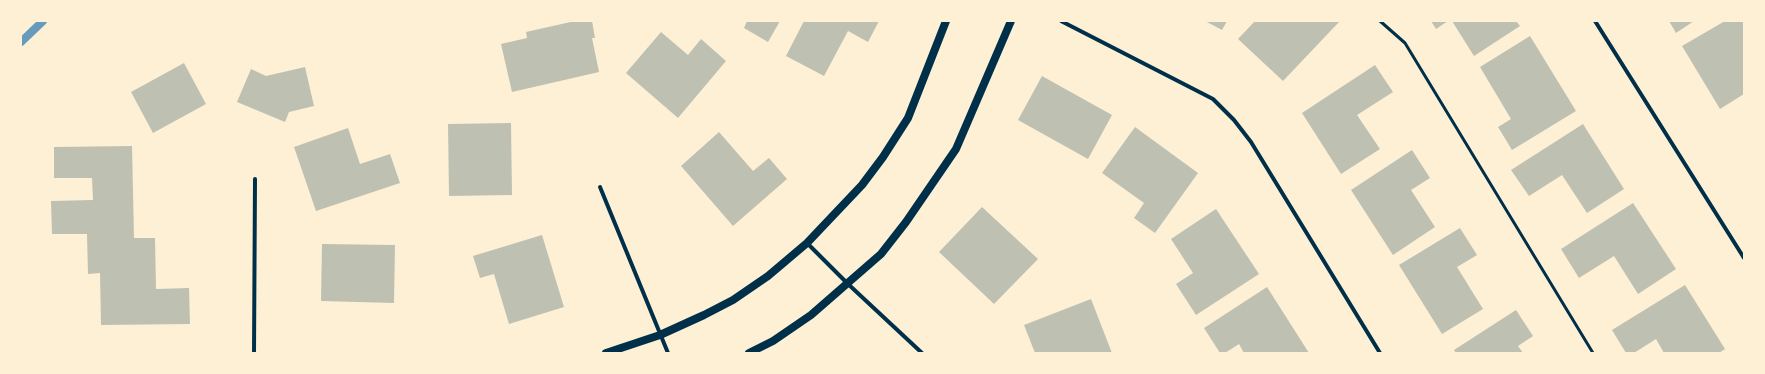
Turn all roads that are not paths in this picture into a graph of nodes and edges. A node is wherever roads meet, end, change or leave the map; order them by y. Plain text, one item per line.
1 (946, 21) edge
2 (1011, 21) edge
3 (1062, 21) edge
4 (1380, 21) edge
5 (1595, 21) edge
6 (255, 179) dead end
7 (600, 187) dead end
8 (807, 243) junction
9 (1744, 258) edge
10 (848, 284) junction
11 (660, 335) junction
12 (254, 353) edge
13 (606, 353) edge
14 (668, 353) edge
15 (749, 353) edge
16 (922, 353) edge
17 (1380, 353) edge
18 (1593, 353) edge

1 - 8 main road
2 - 10 main road
3 - 17 street
4 - 18 lane
5 - 9 street
6 - 12 street
7 - 11 street
8 - 10 street
8 - 11 main road
10 - 15 main road
10 - 16 street
11 - 13 main road
11 - 14 street

